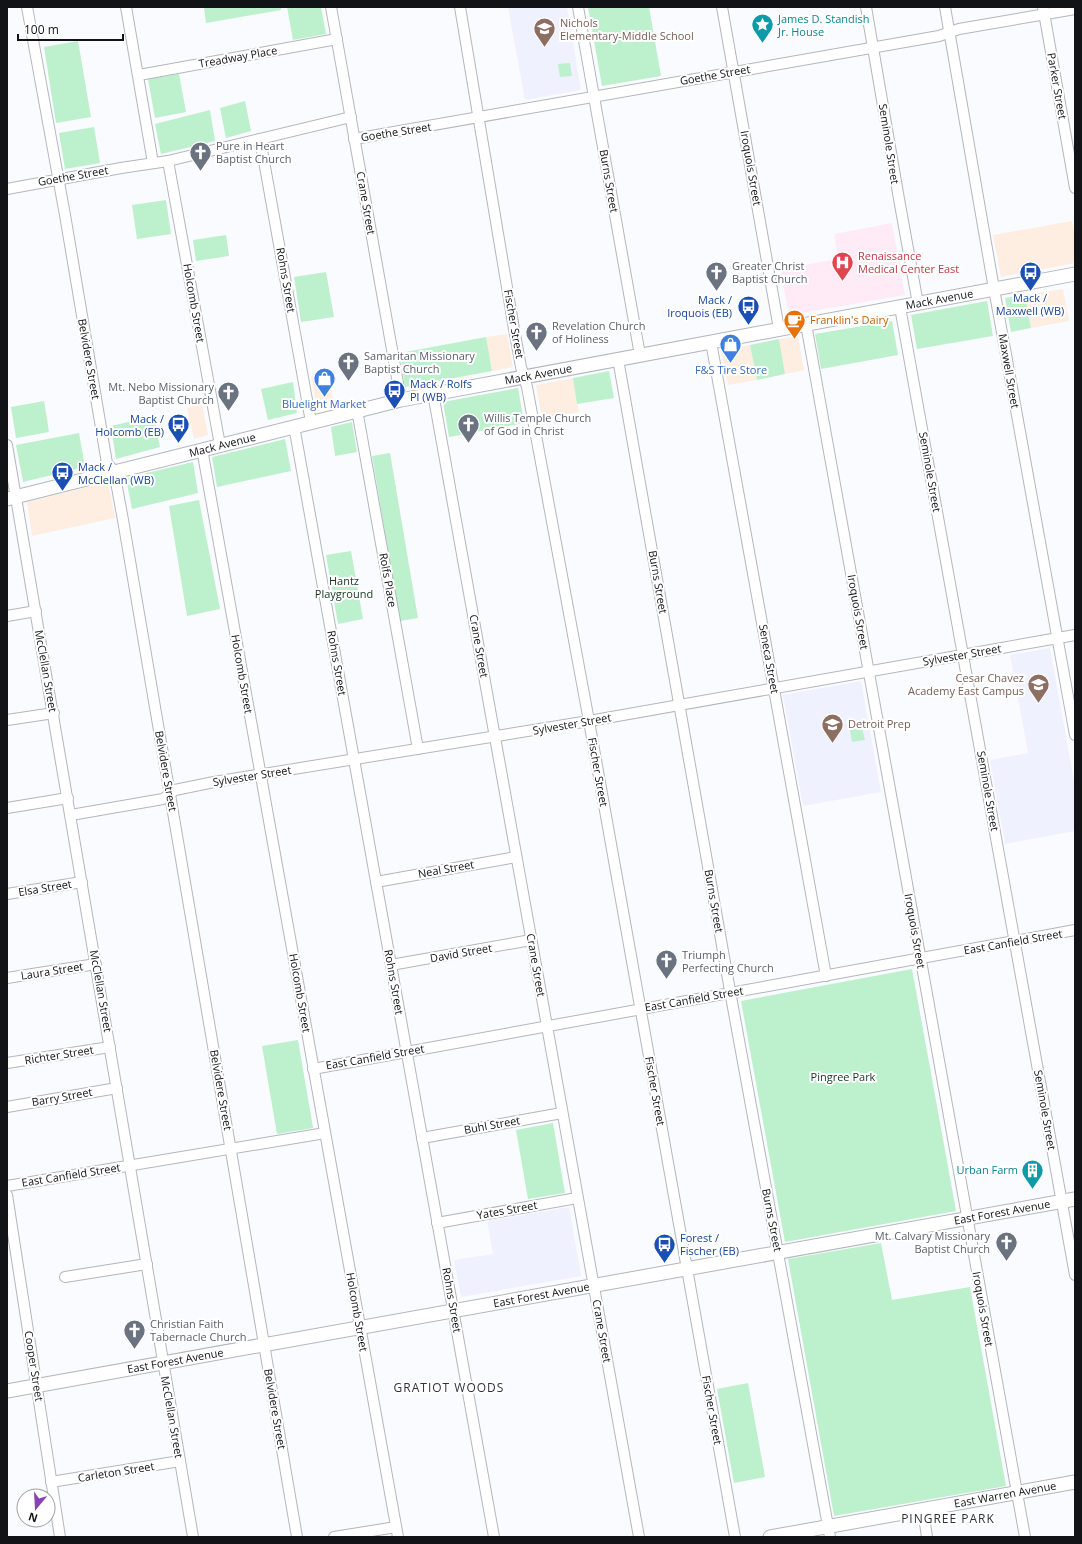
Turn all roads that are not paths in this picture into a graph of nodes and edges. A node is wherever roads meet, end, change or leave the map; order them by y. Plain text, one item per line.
1 (26, 7) edge
2 (126, 7) edge
3 (331, 7) edge
4 (460, 7) edge
5 (578, 7) edge
6 (722, 7) edge
7 (866, 7) edge
8 (945, 7) edge
9 (1075, 9) edge
10 (1044, 11) edge
11 (949, 32) junction
12 (337, 39) junction
13 (873, 47) junction
14 (734, 72) junction
15 (139, 75) junction
16 (594, 97) junction
17 (351, 117) junction
18 (480, 117) junction
19 (260, 139) junction
20 (354, 139) junction
21 (168, 161) junction
22 (153, 163) junction
23 (57, 179) junction
24 (1075, 188) edge
25 (7, 189) edge
26 (1075, 274) edge
27 (994, 290) junction
28 (918, 304) junction
29 (900, 307) junction
30 (806, 324) junction
31 (779, 329) junction
32 (711, 342) junction
33 (640, 355) junction
34 (618, 359) junction
35 (524, 376) junction
36 (433, 393) junction
37 (401, 400) junction
38 (357, 410) junction
39 (311, 422) junction
40 (294, 426) junction
41 (7, 444) edge
42 (220, 445) junction
43 (202, 449) junction
44 (114, 471) junction
45 (12, 498) edge
46 (36, 611) junction
47 (7, 616) edge
48 (1075, 634) edge
49 (1058, 638) junction
50 (962, 655) junction
51 (869, 671) junction
52 (774, 688) junction
53 (680, 705) junction
54 (54, 713) junction
55 (7, 720) edge
56 (588, 721) junction
57 (1075, 733) edge
58 (495, 737) junction
59 (418, 749) junction
60 (354, 759) junction
61 (260, 775) junction
62 (170, 795) junction
63 (68, 798) junction
64 (7, 808) edge
65 (71, 815) junction
66 (516, 857) junction
67 (82, 882) junction
68 (376, 882) junction
69 (7, 894) edge
70 (1075, 930) edge
71 (531, 940) junction
72 (1015, 941) junction
73 (920, 958) junction
74 (96, 964) junction
75 (391, 966) junction
76 (826, 976) junction
77 (7, 978) edge
78 (730, 993) junction
79 (640, 1009) junction
80 (547, 1026) junction
81 (110, 1047) junction
82 (407, 1052) junction
83 (7, 1063) edge
84 (313, 1068) junction
85 (117, 1088) junction
86 (7, 1107) edge
87 (562, 1113) junction
88 (325, 1134) junction
89 (422, 1138) junction
90 (232, 1149) junction
91 (130, 1166) junction
92 (7, 1186) edge
93 (7, 1195) edge
94 (578, 1198) junction
95 (1075, 1198) edge
96 (1062, 1201) junction
97 (967, 1218) junction
98 (438, 1223) junction
99 (778, 1252) junction
100 (147, 1264) junction
101 (686, 1268) junction
102 (1075, 1275) edge
103 (65, 1277) dead end
104 (593, 1286) junction
105 (454, 1311) junction
106 (360, 1328) junction
107 (265, 1345) junction
108 (163, 1363) junction
109 (37, 1386) junction
110 (7, 1391) edge
111 (180, 1461) junction
112 (51, 1482) junction
113 (1075, 1482) edge
114 (1017, 1493) junction
115 (922, 1510) junction
116 (397, 1532) edge
117 (829, 1532) edge
118 (60, 1537) edge
119 (193, 1537) edge
120 (297, 1537) edge
121 (334, 1537) edge
122 (494, 1537) edge
123 (639, 1537) edge
124 (735, 1537) edge
125 (770, 1537) edge
126 (928, 1537) edge
127 (1025, 1537) edge

1 - 23 street, Belvidere Street
2 - 15 street
3 - 12 street, Crane Street
4 - 18 street, Fischer Street
5 - 16 street, Burns Street
6 - 14 street, Iroquois Street
7 - 13 street, Seminole Street
8 - 11 street, Maxwell Street
9 - 10 street, Goethe Street
10 - 11 street, Goethe Street
10 - 24 street, Parker Street
11 - 13 street, Goethe Street
11 - 27 street, Maxwell Street
12 - 15 street, Treadway Place
12 - 17 street, Crane Street
13 - 14 street, Goethe Street
13 - 28 street, Seminole Street
14 - 16 street, Goethe Street
14 - 31 street, Iroquois Street
15 - 22 street
16 - 18 street, Goethe Street
16 - 33 street, Burns Street
17 - 19 street, Goethe Street
17 - 20 street, Crane Street
18 - 20 street, Goethe Street
18 - 35 street, Fischer Street
19 - 21 street, Goethe Street
19 - 39 street, Rohns Street
20 - 37 street, Crane Street
21 - 22 street, Goethe Street
21 - 42 street, Holcomb Street
22 - 23 street, Goethe Street
23 - 25 street, Goethe Street
23 - 44 street, Belvidere Street
26 - 27 main road, Mack Avenue
27 - 28 main road, Mack Avenue
27 - 49 street, Maxwell Street
28 - 29 main road, Mack Avenue
29 - 30 main road, Mack Avenue
29 - 50 street, Seminole Street
30 - 31 main road, Mack Avenue
30 - 51 street, Iroquois Street
31 - 32 main road, Mack Avenue
32 - 33 main road, Mack Avenue
32 - 52 street, Seneca Street
33 - 34 main road, Mack Avenue
34 - 35 main road, Mack Avenue
34 - 53 street, Burns Street
35 - 36 main road, Mack Avenue
35 - 56 street, Fischer Street
36 - 37 main road, Mack Avenue
36 - 58 street, Crane Street
37 - 38 main road, Mack Avenue
38 - 39 main road, Mack Avenue
38 - 59 street, Rolfs Place
39 - 40 main road, Mack Avenue
40 - 42 main road, Mack Avenue
40 - 60 street, Rohns Street
41 - 45 street, McClellan Street
42 - 43 main road, Mack Avenue
43 - 44 main road, Mack Avenue
43 - 61 street, Holcomb Street
44 - 45 main road, Mack Avenue
44 - 62 street, Belvidere Street
45 - 46 street, McClellan Street
46 - 47 street
46 - 54 street, McClellan Street
48 - 49 street, Sylvester Street
49 - 50 street, Sylvester Street
49 - 57 street, Maxwell Street
50 - 51 street, Sylvester Street
50 - 72 street, Seminole Street
51 - 52 street, Sylvester Street
51 - 73 street, Iroquois Street
52 - 53 street, Sylvester Street
52 - 76 street, Seneca Street
53 - 56 street, Sylvester Street
53 - 78 street, Burns Street
54 - 55 street
54 - 63 street, McClellan Street
56 - 58 street, Sylvester Street
56 - 79 street, Fischer Street
58 - 59 street, Sylvester Street
58 - 66 street, Crane Street
59 - 60 street, Sylvester Street
60 - 61 street, Sylvester Street
60 - 68 street, Rohns Street
61 - 62 street, Sylvester Street
61 - 84 street, Holcomb Street
62 - 65 street, Sylvester Street
62 - 90 street, Belvidere Street
63 - 64 street
63 - 65 street, McClellan Street
65 - 67 street, McClellan Street
66 - 68 street, Neal Street
66 - 71 street, Crane Street
67 - 69 street, Elsa Street
67 - 74 street, McClellan Street
68 - 75 street, Rohns Street
70 - 72 street, East Canfield Street
71 - 75 street, David Street
71 - 80 street, Crane Street
72 - 73 street, East Canfield Street
72 - 96 street, Seminole Street
73 - 76 street, East Canfield Street
73 - 97 street, Iroquois Street
74 - 77 street, Laura Street
74 - 81 street, McClellan Street
75 - 82 street, Rohns Street
76 - 78 street, East Canfield Street
78 - 79 street, East Canfield Street
78 - 99 street, Burns Street
79 - 80 street, East Canfield Street
79 - 101 street, Fischer Street
80 - 82 street, East Canfield Street
80 - 87 street, Crane Street
81 - 83 street, Richter Street
81 - 85 street, McClellan Street
82 - 84 street, East Canfield Street
82 - 89 street, Rohns Street
84 - 88 street, Holcomb Street
85 - 86 street, Barry Street
85 - 91 street, McClellan Street
87 - 89 street, Buhl Street
87 - 94 street, Crane Street
88 - 90 street, East Canfield Street
88 - 106 street, Holcomb Street
89 - 98 street, Rohns Street
90 - 91 street, East Canfield Street
90 - 107 street, Belvidere Street
91 - 92 street, East Canfield Street
91 - 100 street, McClellan Street
93 - 109 street, Cooper Street
94 - 98 street, Yates Street
94 - 104 street, Crane Street
95 - 96 main road, East Forest Avenue
96 - 97 main road, East Forest Avenue
96 - 102 street, Seminole Street
97 - 99 main road, East Forest Avenue
97 - 114 street, Iroquois Street
98 - 105 street, Rohns Street
99 - 101 main road, East Forest Avenue
99 - 117 street, Burns Street
100 - 103 street
100 - 108 street, McClellan Street
101 - 104 main road, East Forest Avenue
101 - 124 street, Fischer Street
104 - 105 main road, East Forest Avenue
104 - 123 street, Crane Street
105 - 106 main road, East Forest Avenue
105 - 122 street, Rohns Street
106 - 107 main road, East Forest Avenue
106 - 116 street, Holcomb Street
107 - 108 main road, East Forest Avenue
107 - 120 street, Belvidere Street
108 - 109 main road, East Forest Avenue
108 - 111 street, McClellan Street
109 - 110 main road, East Forest Avenue
109 - 112 street, Cooper Street
111 - 112 street, Carleton Street
111 - 119 street, McClellan Street
112 - 118 street, Cooper Street
113 - 114 main road, East Warren Avenue
114 - 115 main road, East Warren Avenue
114 - 127 street, Iroquois Street
115 - 117 main road, East Warren Avenue
115 - 126 street
116 - 121 street
117 - 125 main road, East Warren Avenue

